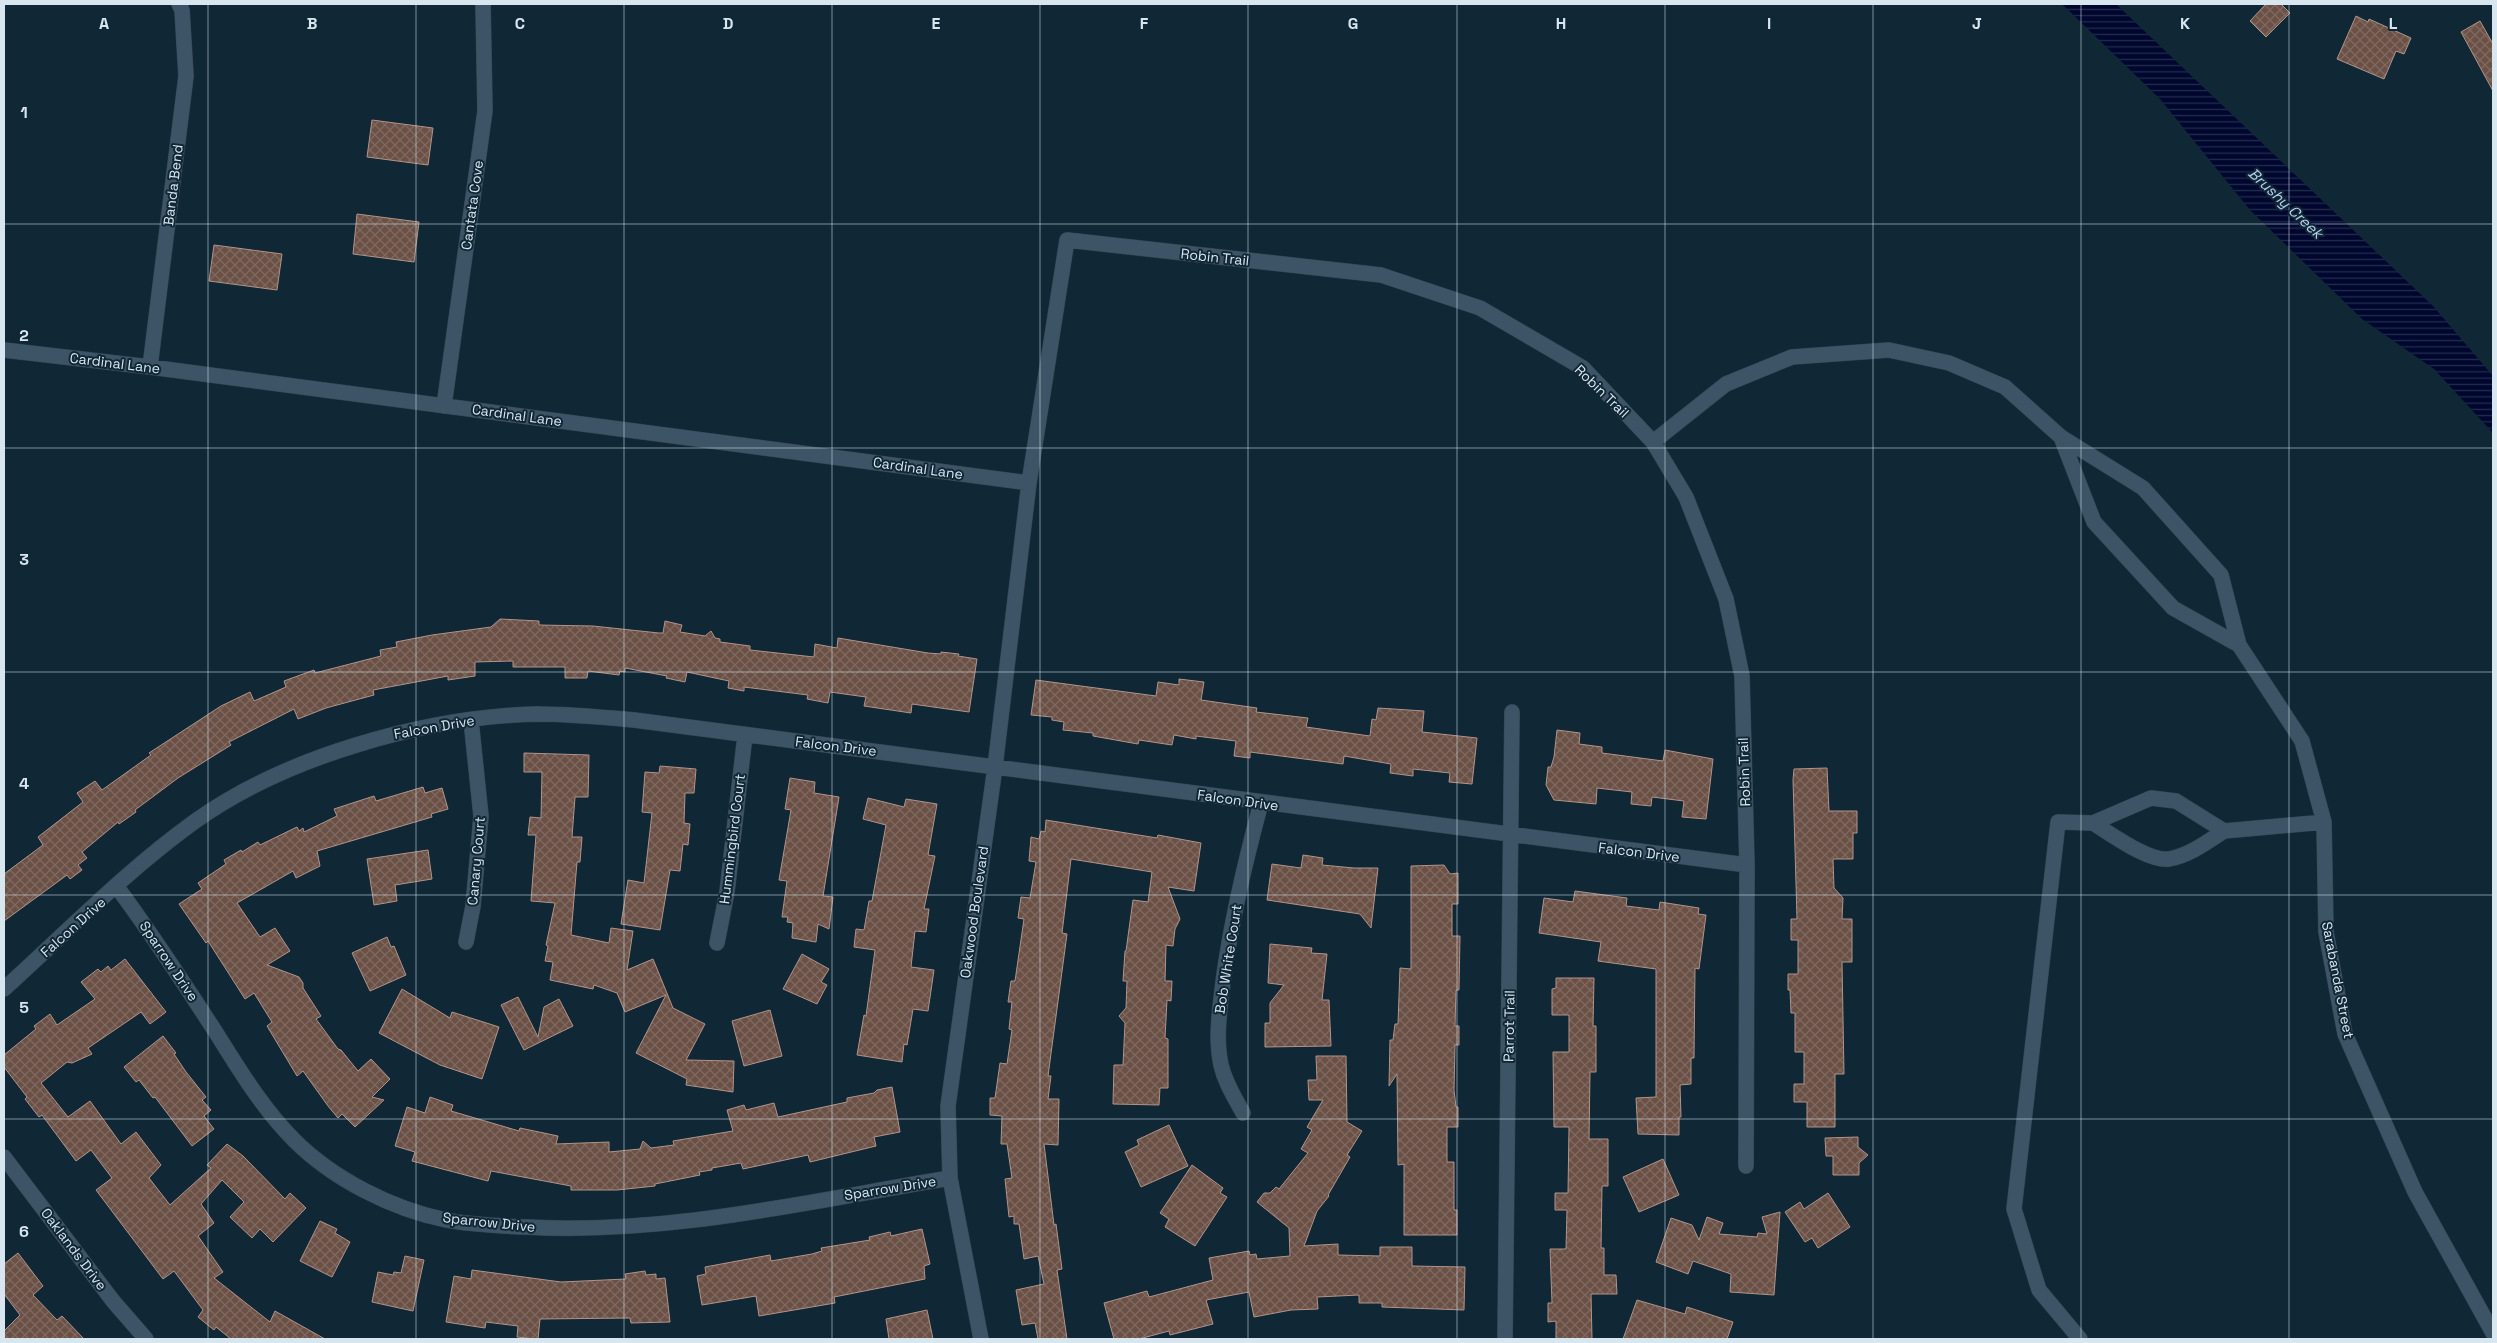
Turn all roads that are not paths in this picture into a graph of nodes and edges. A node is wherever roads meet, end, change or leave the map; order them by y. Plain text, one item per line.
1 (179, 4) edge
2 (483, 4) edge
3 (4, 350) edge
4 (150, 367) junction
5 (444, 406) junction
6 (2061, 437) junction
7 (1654, 442) junction
8 (1030, 483) junction
9 (2239, 645) junction
10 (1512, 712) dead end
11 (471, 720) junction
12 (745, 734) junction
13 (994, 767) junction
14 (1261, 803) junction
15 (2324, 822) junction
16 (2093, 823) junction
17 (2224, 831) junction
18 (1511, 836) junction
19 (1747, 865) junction
20 (117, 887) junction
21 (466, 942) dead end
22 (717, 943) dead end
23 (4, 989) edge
24 (1243, 1114) dead end
25 (4, 1157) edge
26 (1746, 1166) dead end
27 (950, 1178) junction
28 (2493, 1332) edge
29 (146, 1339) edge
30 (981, 1339) edge
31 (1505, 1339) edge
32 (2080, 1339) edge

1 - 4 street, Banda Bend
2 - 5 street, Cantata Cove
3 - 4 street, Cardinal Lane
4 - 5 street, Cardinal Lane
5 - 8 street, Cardinal Lane
6 - 7 street, Sarabanda Street
6 - 9 street, Sarabanda Street
6 - 9 street, Sarabanda Street
7 - 8 street, Robin Trail
7 - 19 street, Robin Trail
8 - 13 street, Oakwood Boulevard
9 - 15 street, Sarabanda Street
10 - 18 street, Parrot Trail
11 - 12 street, Falcon Drive
11 - 20 street, Falcon Drive
11 - 21 street, Canary Court
12 - 13 street, Falcon Drive
12 - 22 street, Hummingbird Court
13 - 14 street, Falcon Drive
13 - 27 street, Oakwood Boulevard
14 - 18 street, Falcon Drive
14 - 24 street, Bob White Court
15 - 17 street
15 - 28 street, Sarabanda Street
16 - 17 street
16 - 17 street
16 - 32 street
18 - 19 street, Falcon Drive
18 - 31 street, Parrot Trail
19 - 26 street, Robin Trail
20 - 23 street, Falcon Drive
20 - 27 street, Sparrow Drive
25 - 29 street, Oaklands Drive
27 - 30 street, Oakwood Boulevard

